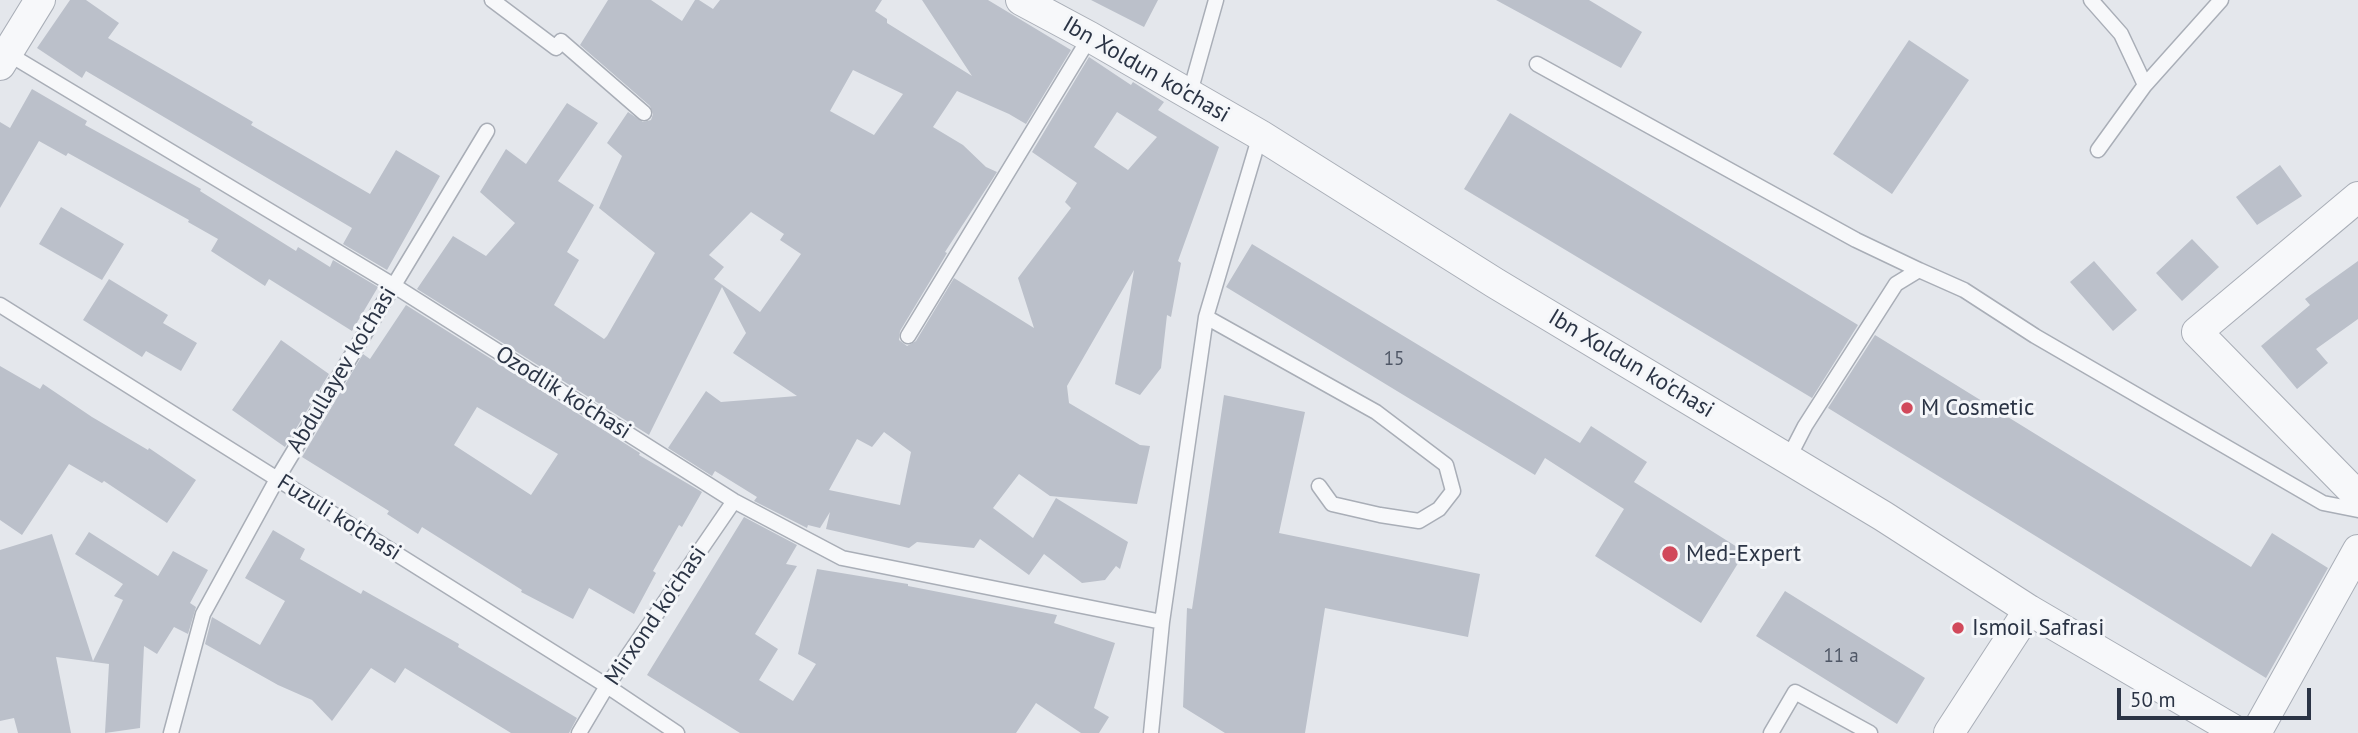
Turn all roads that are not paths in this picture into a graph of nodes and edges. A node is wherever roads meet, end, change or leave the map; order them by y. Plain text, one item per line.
1 (40, 0) edge
2 (492, 0) edge
3 (1021, 0) edge
4 (1216, 0) edge
5 (2091, 0) edge
6 (2221, 0) edge
7 (1090, 37) junction
8 (4, 59) edge
9 (1537, 64) dead end
10 (2145, 85) junction
11 (1189, 96) junction
12 (644, 113) dead end
13 (487, 131) dead end
14 (1260, 135) junction
15 (2098, 150) dead end
16 (2358, 197) edge
17 (1919, 270) junction
18 (393, 285) junction
19 (0, 305) edge
20 (1206, 317) junction
21 (908, 336) dead end
22 (1788, 459) junction
23 (277, 478) junction
24 (1319, 486) dead end
25 (734, 501) junction
26 (2358, 501) edge
27 (2358, 510) edge
28 (2358, 550) edge
29 (2029, 610) junction
30 (1162, 622) junction
31 (607, 686) junction
32 (171, 733) edge
33 (579, 733) edge
34 (677, 733) edge
35 (1151, 733) edge
36 (1771, 733) edge
37 (1870, 733) edge
38 (1949, 733) edge
39 (2239, 733) edge
40 (2256, 733) edge

1 - 8 street
2 - 12 lane
3 - 7 street, Ibn Xoldun ko'chasi
4 - 11 lane
5 - 10 lane
6 - 10 lane
7 - 11 street, Ibn Xoldun ko'chasi
7 - 21 lane
8 - 18 lane, Ozodlik ko'chasi
9 - 17 lane
10 - 15 lane
11 - 14 street, Ibn Xoldun ko'chasi
13 - 18 lane, Abdullayev ko'chasi
14 - 20 lane
14 - 22 street, Ibn Xoldun ko'chasi
16 - 26 street
17 - 22 lane
17 - 27 lane
18 - 23 lane, Abdullayev ko'chasi
18 - 25 lane, Ozodlik ko'chasi
19 - 23 lane, Fuzuli ko'chasi
20 - 24 lane
20 - 30 lane
22 - 29 street, Ibn Xoldun ko'chasi
23 - 31 lane, Fuzuli ko'chasi
23 - 32 lane, Abdullayev ko'chasi
25 - 30 lane, Ozodlik ko'chasi
25 - 31 lane, Mirxond ko'chasi
28 - 40 street
29 - 38 street
29 - 39 street, Ibn Xoldun ko'chasi
30 - 35 lane
31 - 33 lane, Mirxond ko'chasi
31 - 34 lane, Fuzuli ko'chasi
36 - 37 lane

